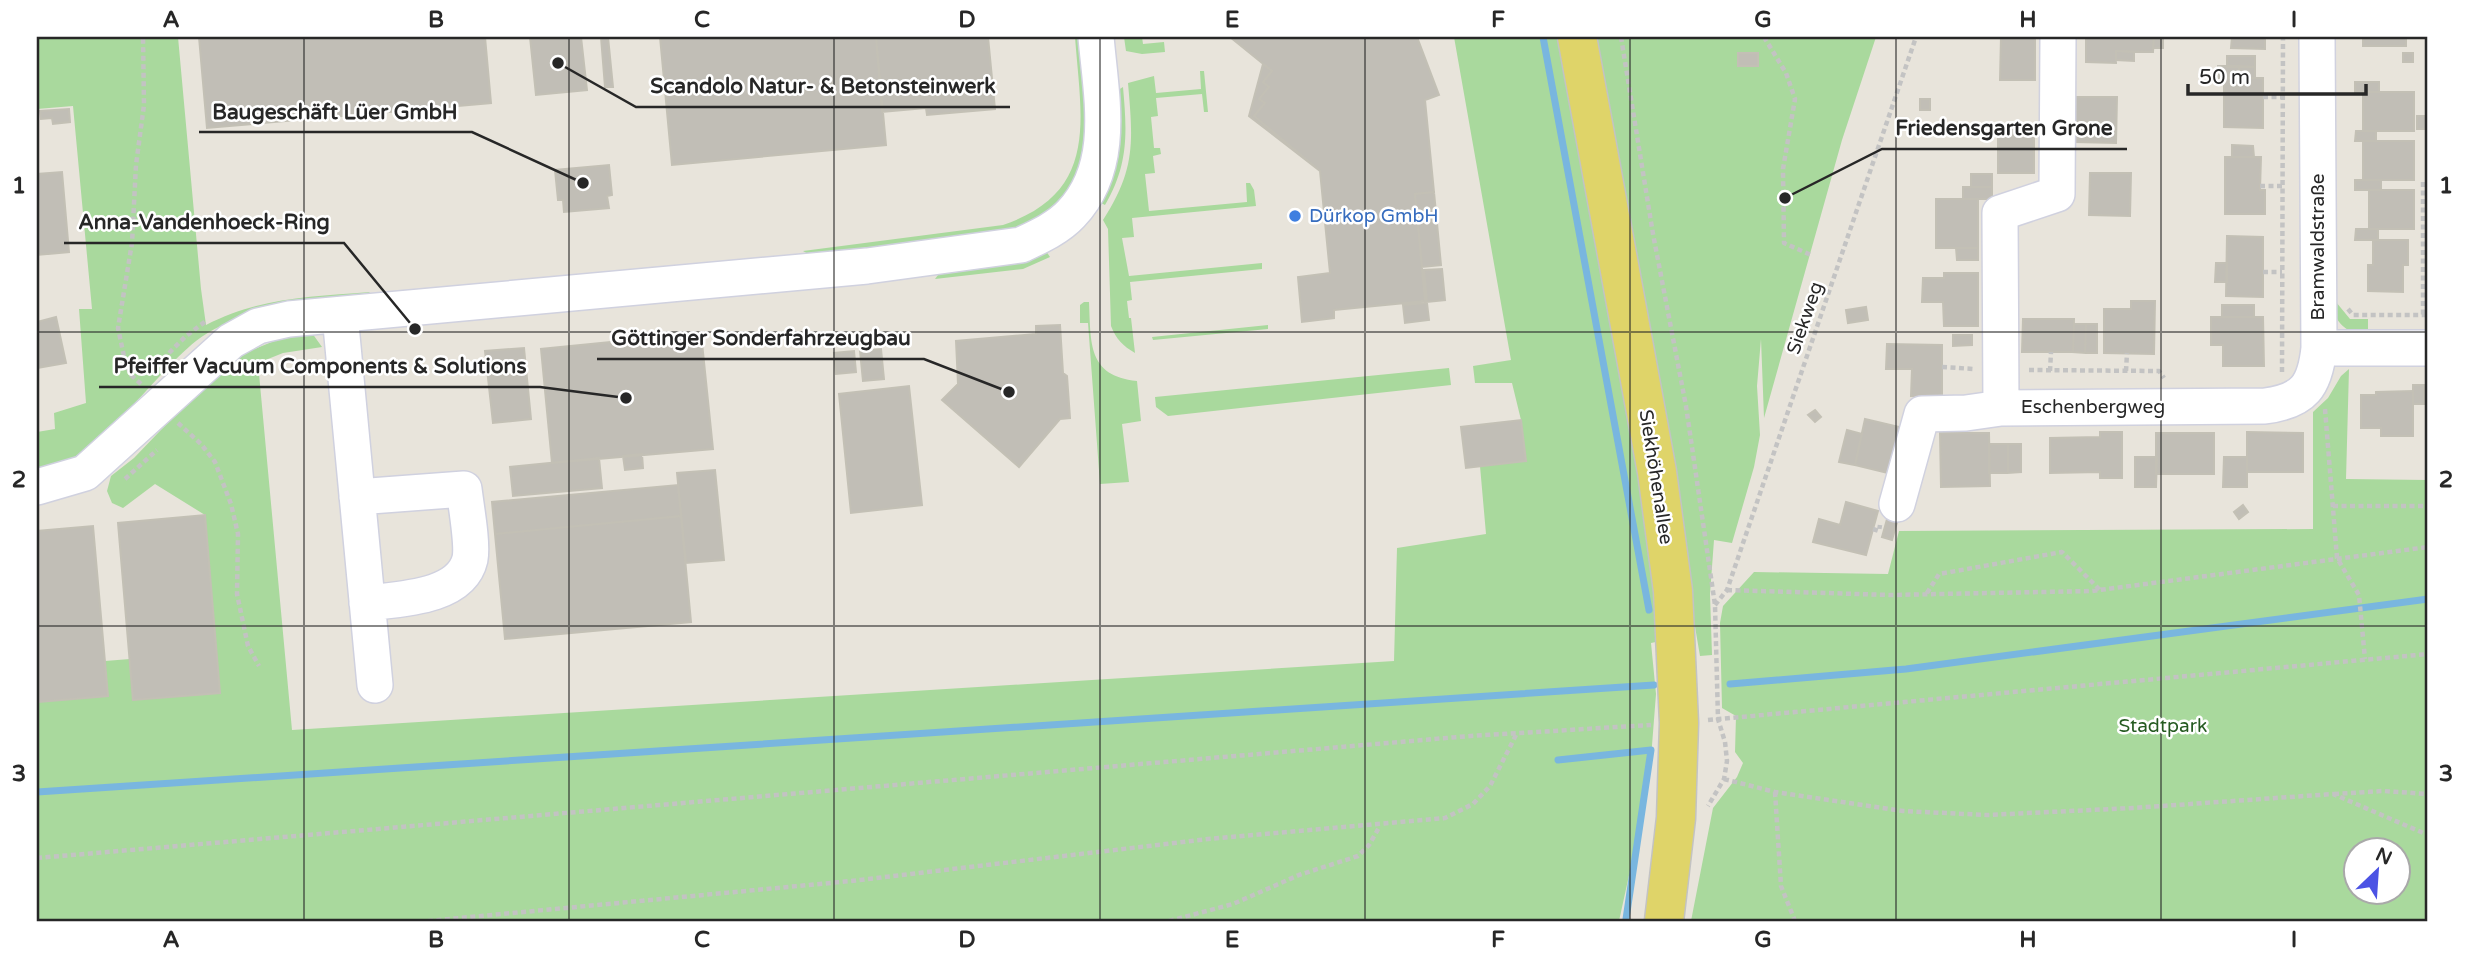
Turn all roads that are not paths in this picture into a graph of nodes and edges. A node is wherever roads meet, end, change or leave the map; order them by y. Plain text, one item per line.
1 (1096, 37) edge
2 (1577, 37) edge
3 (2058, 37) edge
4 (2317, 37) edge
5 (340, 315) junction
6 (2426, 326) edge
7 (2319, 348) junction
8 (2001, 408) junction
9 (37, 487) edge
10 (357, 497) junction
11 (1897, 504) dead end
12 (368, 603) junction
13 (375, 684) dead end
14 (1664, 921) edge

1 - 5 street
2 - 14 main road, Siekhöhenallee
3 - 8 street, Eschenbergweg
4 - 7 street, Bramwaldstraße
5 - 9 street
5 - 10 street
6 - 7 street, Bramwaldstraße
7 - 8 street, Eschenbergweg
8 - 11 street
10 - 12 street
10 - 12 street
12 - 13 street

